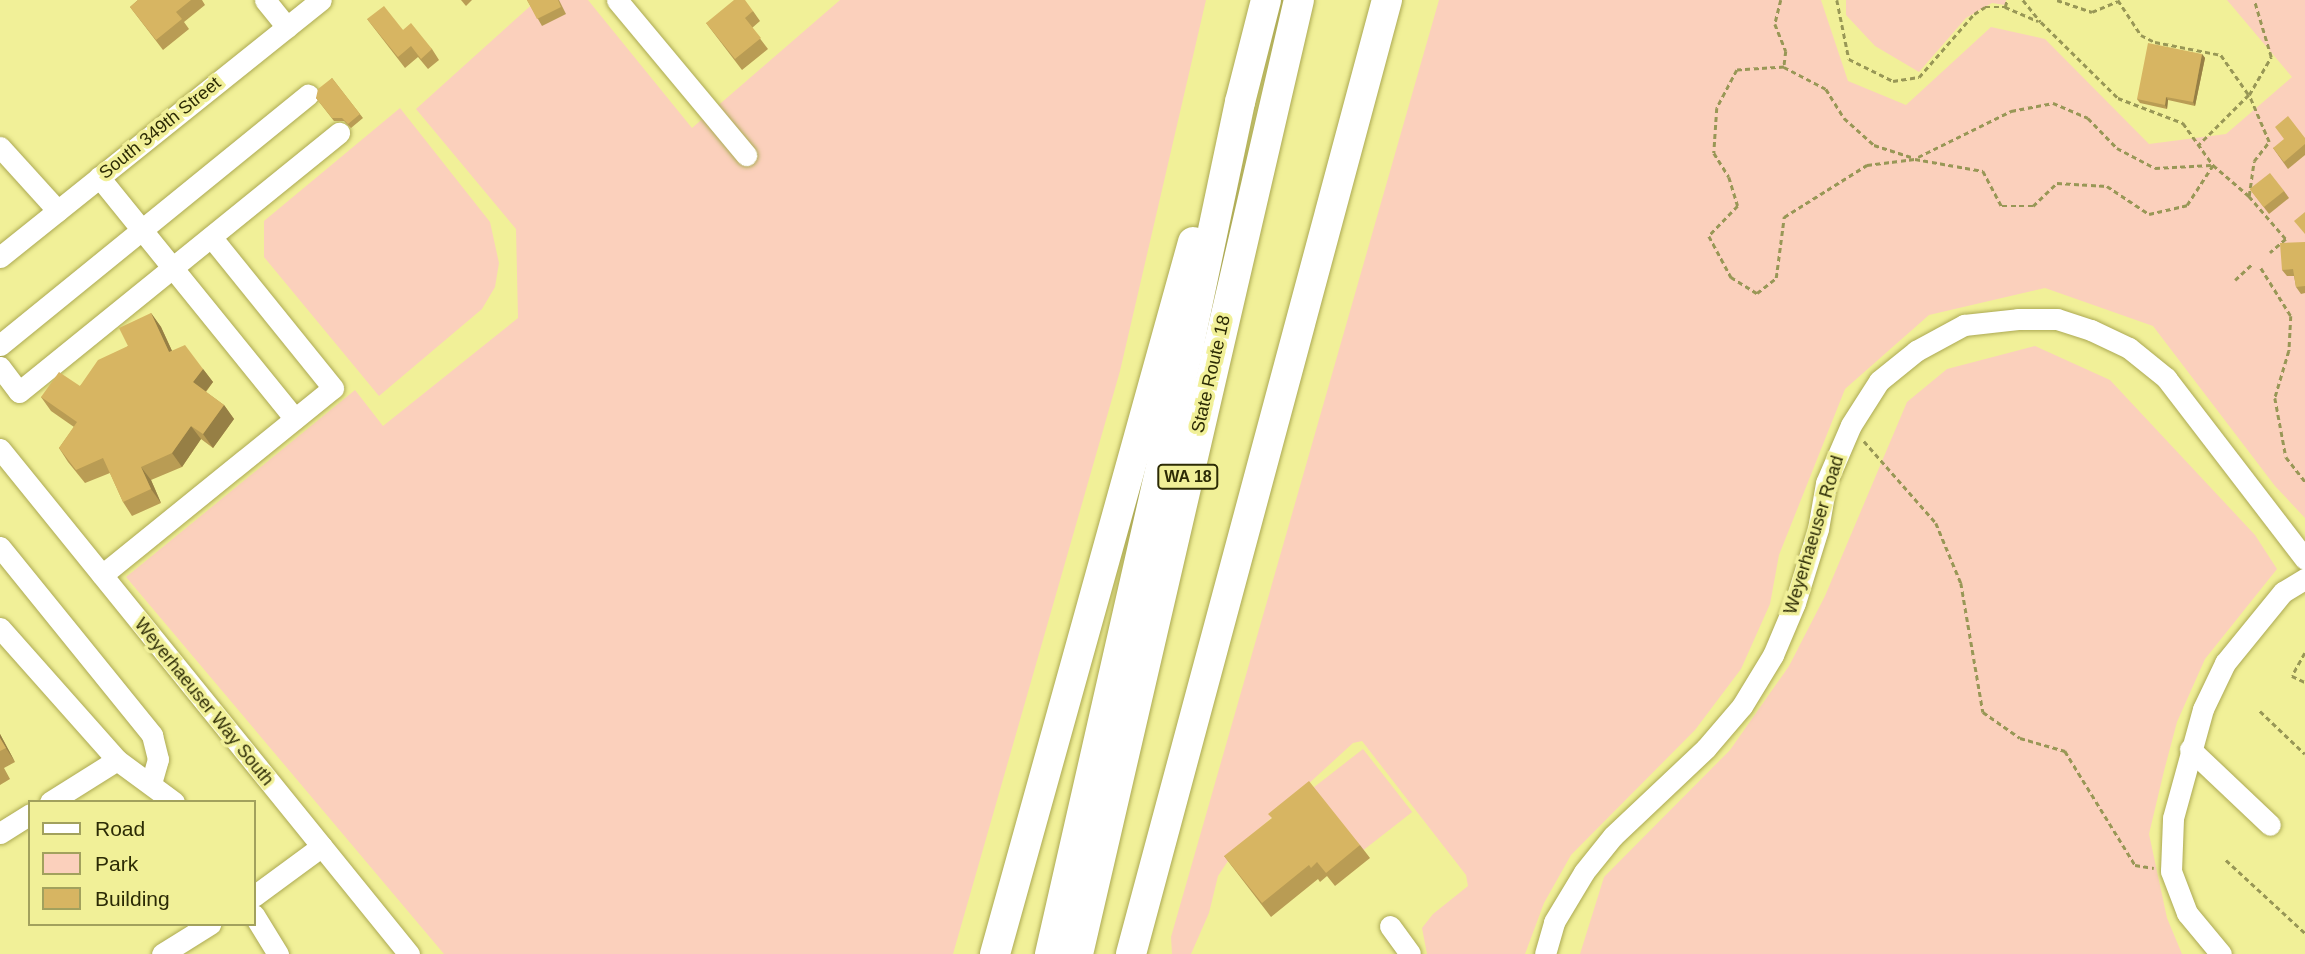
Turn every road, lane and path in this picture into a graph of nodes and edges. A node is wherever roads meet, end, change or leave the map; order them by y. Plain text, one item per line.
1 (265, 0) edge
2 (321, 0) edge
3 (617, 0) edge
4 (1266, 0) edge
5 (1299, 0) edge
6 (1387, 0) edge
7 (1781, 0) edge
8 (1838, 0) edge
9 (2007, 0) edge
10 (2023, 0) edge
11 (2057, 0) edge
12 (2254, 0) edge
13 (2118, 1) edge
14 (2005, 7) junction
15 (2041, 22) junction
16 (287, 27) junction
17 (1784, 67) junction
18 (308, 94) dead end
19 (2249, 95) junction
20 (1240, 102) junction
21 (339, 133) dead end
22 (2199, 145) junction
23 (0, 147) edge
24 (746, 155) dead end
25 (1915, 159) junction
26 (2213, 165) junction
27 (99, 177) junction
28 (2249, 196) junction
29 (58, 211) junction
30 (142, 230) junction
31 (211, 237) junction
32 (2270, 254) dead end
33 (0, 257) edge
34 (2251, 265) dead end
35 (172, 268) junction
36 (2261, 268) dead end
37 (2235, 280) dead end
38 (0, 345) edge
39 (0, 367) edge
40 (295, 419) junction
41 (1851, 425) junction
42 (0, 449) edge
43 (2305, 481) edge
44 (0, 547) edge
45 (2305, 559) edge
46 (102, 575) junction
47 (2305, 579) edge
48 (0, 628) edge
49 (2305, 653) edge
50 (2305, 682) edge
51 (2260, 711) dead end
52 (2190, 749) junction
53 (2305, 754) edge
54 (117, 760) junction
55 (150, 783) junction
56 (53, 800) edge
57 (171, 800) edge
58 (28, 815) edge
59 (2270, 825) dead end
60 (0, 833) edge
61 (322, 846) junction
62 (2226, 860) dead end
63 (2171, 871) junction
64 (256, 896) edge
65 (1142, 914) junction
66 (256, 918) edge
67 (207, 926) edge
68 (1390, 926) dead end
69 (2305, 933) edge
70 (169, 952) edge
71 (278, 954) edge
72 (409, 954) edge
73 (995, 954) edge
74 (1050, 954) edge
75 (1078, 954) edge
76 (1131, 954) edge
77 (1137, 954) edge
78 (1410, 954) edge
79 (1545, 954) edge
80 (2221, 954) edge

1 - 16 street
2 - 16 street, South 349th Street
3 - 24 street
4 - 20 highway, State Route 18 / WA 18
5 - 75 highway, State Route 18 / WA 18
6 - 65 highway
7 - 17 path
8 - 14 path
9 - 14 path
10 - 15 path
11 - 13 path
12 - 19 path
13 - 19 path
14 - 15 path
15 - 22 path
16 - 27 street, South 349th Street
17 - 25 path
17 - 25 path
18 - 30 street
19 - 22 path
19 - 28 path
20 - 73 highway
20 - 74 highway, State Route 18 / WA 18
21 - 31 street
22 - 26 path
23 - 29 street
25 - 26 path
25 - 26 path
26 - 28 path
27 - 29 street, South 349th Street
27 - 30 street
28 - 32 path
29 - 33 street, South 349th Street
30 - 35 street
30 - 38 street
31 - 35 street
31 - 40 street
34 - 37 path
35 - 39 street
35 - 40 street
36 - 43 path
40 - 46 street
41 - 45 street, Weyerhaeuser Road
41 - 63 path
41 - 79 street, Weyerhaeuser Road
42 - 46 street, Weyerhaeuser Way South
44 - 55 street
46 - 61 street, Weyerhaeuser Way South
47 - 52 street
48 - 54 street
49 - 50 path
51 - 53 path
52 - 59 street
52 - 63 street
54 - 55 street
54 - 56 street
55 - 57 street
58 - 60 street
61 - 64 street
61 - 72 street, Weyerhaeuser Way South
62 - 69 path
63 - 80 street
65 - 76 highway
65 - 77 highway
66 - 71 street
67 - 70 street
68 - 78 street

